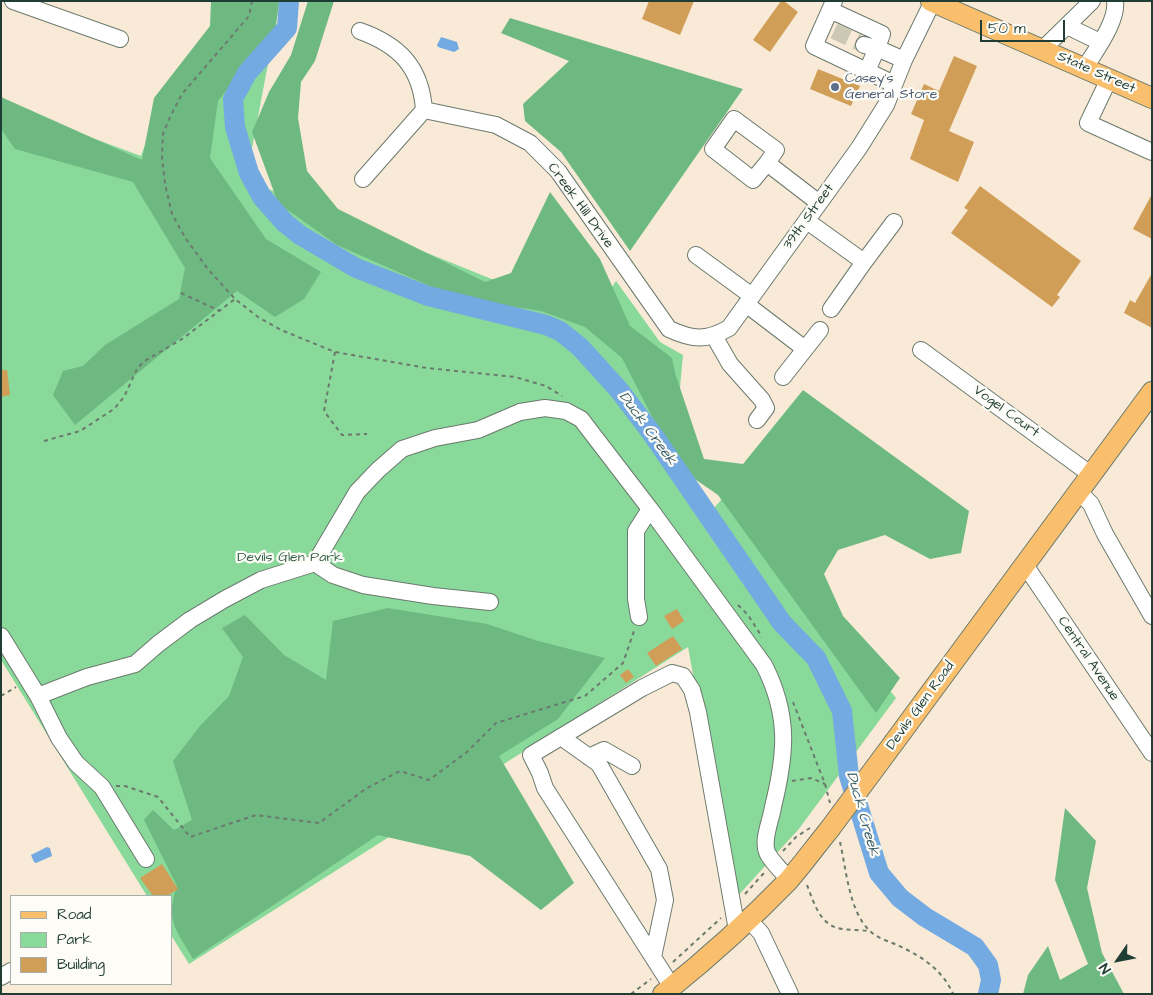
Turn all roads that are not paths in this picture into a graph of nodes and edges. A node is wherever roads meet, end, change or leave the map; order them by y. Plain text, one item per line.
1 (13, 1) edge
2 (1092, 1) edge
3 (1115, 1) edge
4 (932, 2) edge
5 (832, 6) edge
6 (1067, 26) junction
7 (360, 31) dead end
8 (120, 39) dead end
9 (1100, 42) junction
10 (870, 46) junction
11 (1042, 50) junction
12 (904, 60) junction
13 (1085, 68) junction
14 (867, 71) junction
15 (1109, 79) junction
16 (894, 84) junction
17 (1152, 98) edge
18 (424, 110) junction
19 (1152, 152) edge
20 (767, 163) dead end
21 (363, 179) dead end
22 (819, 203) junction
23 (807, 222) junction
24 (894, 222) dead end
25 (696, 255) dead end
26 (864, 262) junction
27 (749, 300) junction
28 (831, 309) dead end
29 (820, 330) dead end
30 (714, 336) junction
31 (805, 350) junction
32 (921, 350) dead end
33 (783, 377) dead end
34 (1152, 392) edge
35 (757, 420) dead end
36 (1090, 474) junction
37 (1078, 491) junction
38 (650, 508) junction
39 (315, 563) junction
40 (1025, 565) junction
41 (490, 602) dead end
42 (1152, 616) edge
43 (639, 617) road end
44 (1, 636) edge
45 (38, 696) junction
46 (561, 737) junction
47 (1152, 753) edge
48 (589, 757) junction
49 (632, 766) dead end
50 (146, 859) dead end
51 (798, 882) junction
52 (743, 925) junction
53 (653, 957) junction
54 (667, 990) edge
55 (785, 992) edge

1 - 8 street
2 - 6 street
3 - 9 street
4 - 11 main road, State Street
4 - 12 street, 39th Street
5 - 10 street
5 - 14 street
6 - 9 street
6 - 11 street
7 - 18 street
9 - 13 street
10 - 12 street
10 - 14 street
11 - 13 main road, State Street
12 - 16 street, 39th Street
13 - 15 main road, State Street
14 - 16 street
15 - 17 main road, State Street
15 - 19 street
16 - 22 street, 39th Street
18 - 21 street
18 - 30 street, Creek Hill Drive
20 - 22 street
22 - 23 street, 39th Street
23 - 26 street
23 - 27 street, 39th Street
24 - 26 street
25 - 27 street
26 - 28 street
27 - 30 street, 39th Street
27 - 31 street
29 - 31 street
30 - 35 street
31 - 33 street
32 - 36 street, Vogel Court
34 - 36 main road, Devils Glen Road
36 - 37 main road, Devils Glen Road
37 - 40 main road, Devils Glen Road
37 - 42 street
38 - 39 street
38 - 43 street
38 - 51 street
39 - 41 street
39 - 45 street
40 - 47 street, Central Avenue
40 - 51 main road, Devils Glen Road, bridge
44 - 45 street
45 - 50 street
46 - 48 street
46 - 52 street
46 - 53 street
48 - 49 street
48 - 53 street
51 - 52 main road, Devils Glen Road
52 - 54 main road, Devils Glen Road
52 - 55 street
53 - 54 street

